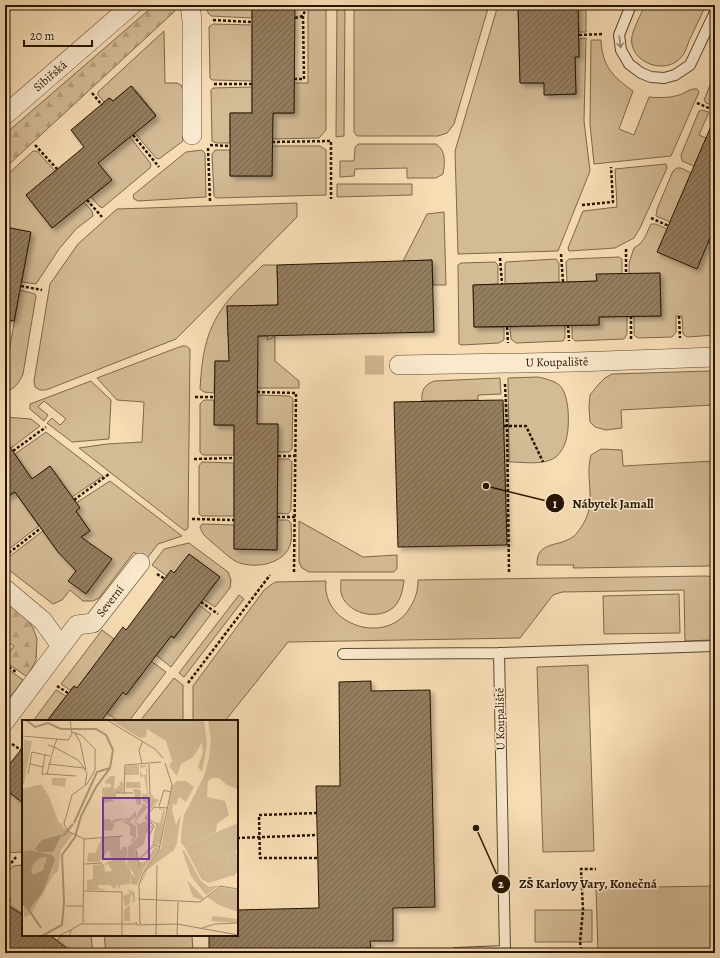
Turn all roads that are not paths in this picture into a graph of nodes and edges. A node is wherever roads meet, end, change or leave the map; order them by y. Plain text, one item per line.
1 (132, 5) edge
2 (190, 5) edge
3 (631, 5) edge
4 (715, 12) edge
5 (5, 115) edge
6 (192, 135) dead end
7 (715, 357) edge
8 (399, 365) tunnel mouth
9 (140, 563) dead end
10 (5, 589) edge
11 (61, 646) junction
12 (715, 646) edge
13 (499, 653) junction
14 (343, 654) dead end
15 (5, 721) edge
16 (456, 953) edge

1 - 5 street, Sibiřská
2 - 6 street
3 -> 4 lane
7 - 8 street, U Koupaliště
9 - 11 street, Severní
10 - 11 street
11 - 15 street, Severní
12 - 13 lane
13 - 14 lane
13 - 16 lane, U Koupaliště

